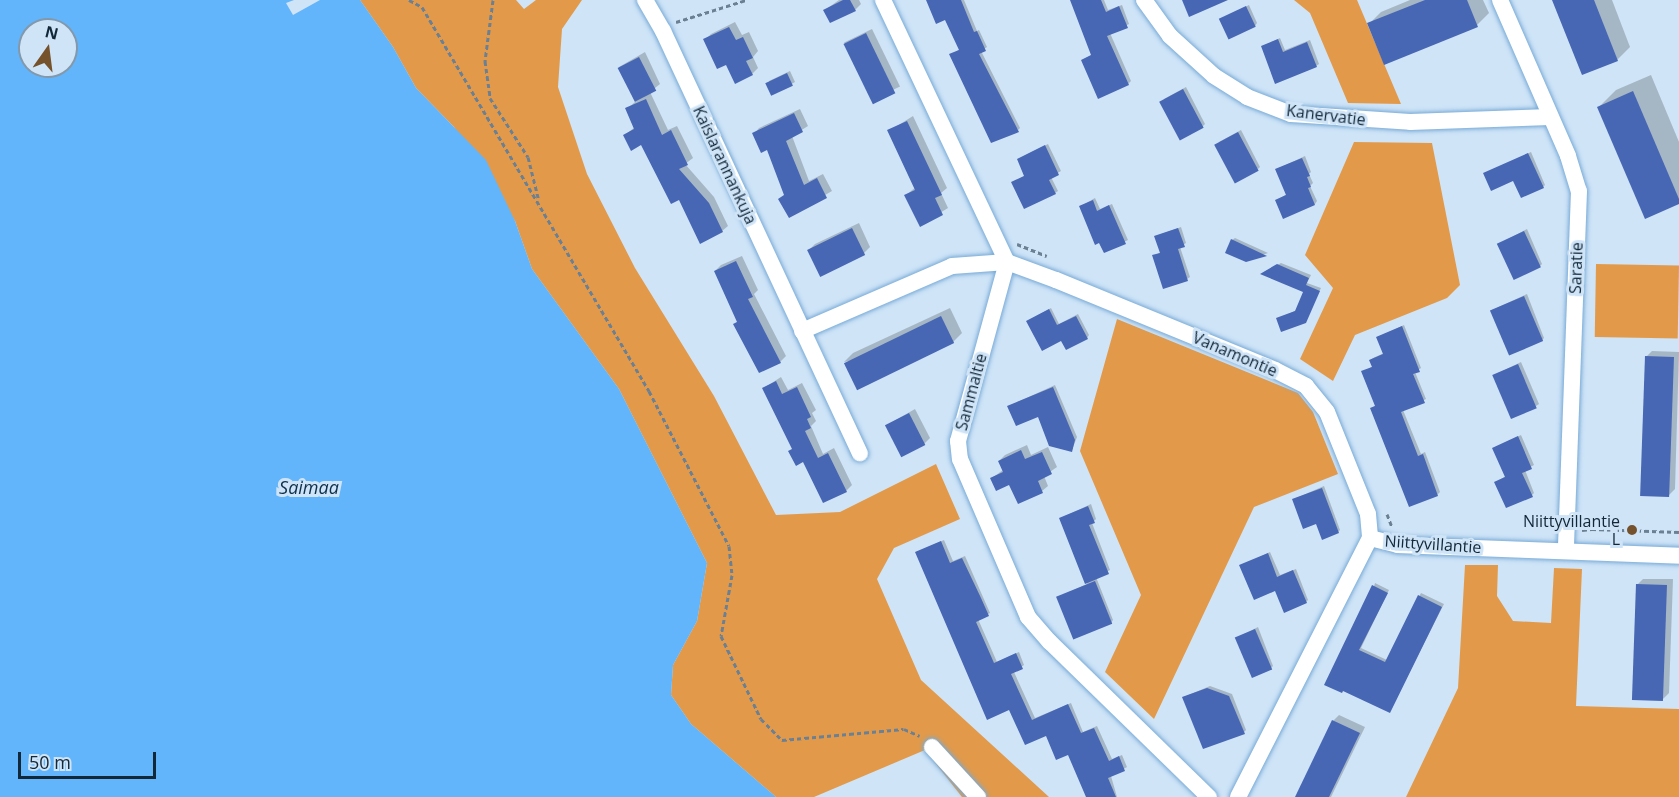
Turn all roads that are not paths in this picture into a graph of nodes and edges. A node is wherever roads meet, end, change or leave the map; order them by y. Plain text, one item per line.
1 (645, 0) edge
2 (883, 0) edge
3 (1144, 0) edge
4 (1500, 0) edge
5 (1550, 117) junction
6 (1007, 262) junction
7 (802, 331) junction
8 (860, 453) dead end
9 (1370, 538) junction
10 (1566, 551) junction
11 (1679, 556) edge
12 (932, 747) road end
13 (978, 797) edge
14 (1209, 797) edge
15 (1238, 797) edge

1 - 7 street, Kaislarannankuja
2 - 6 street
3 - 5 street, Kanervatie
4 - 5 street, Saratie
5 - 10 street, Saratie
6 - 7 street
6 - 9 street, Vanamontie
6 - 14 street, Sammaltie
7 - 8 street, Kaislarannankuja
9 - 10 street, Niittyvillantie
9 - 15 street, Niittyvillantie
10 - 11 street, Niittyvillantie
12 - 13 street

